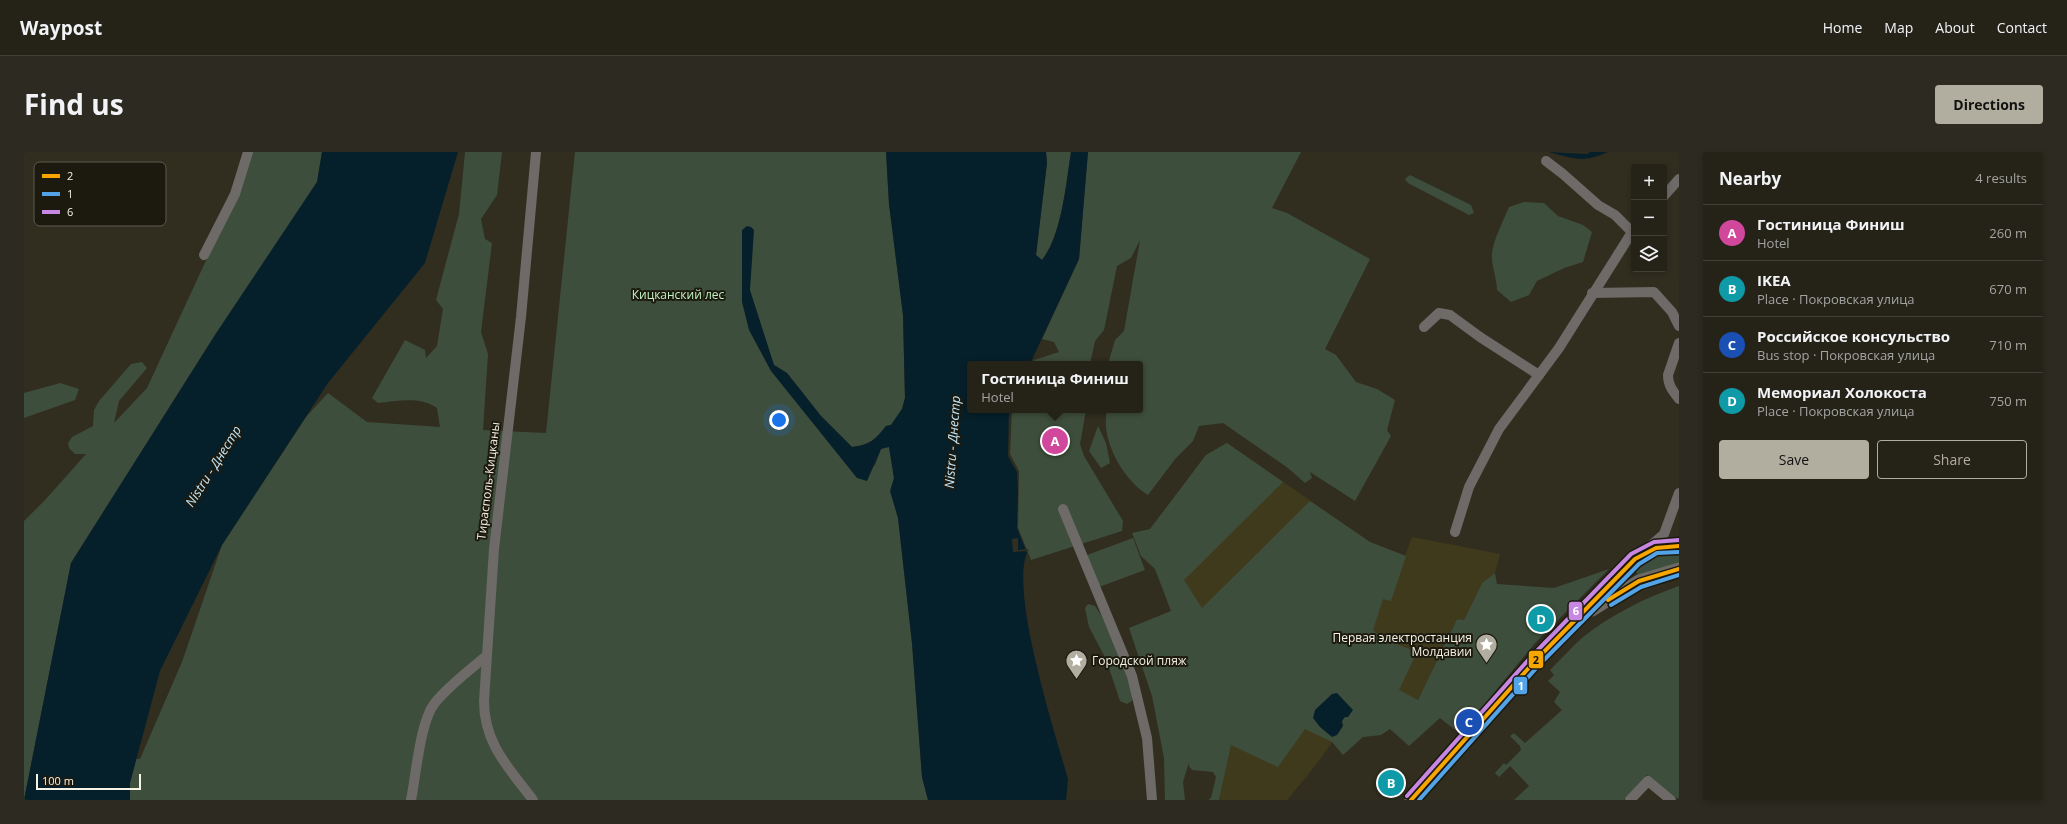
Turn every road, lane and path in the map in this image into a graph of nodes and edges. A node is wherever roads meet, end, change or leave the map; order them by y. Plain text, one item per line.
1 (248, 152) edge
2 (536, 152) edge
3 (1546, 161) dead end
4 (1677, 186) edge
5 (1667, 194) edge
6 (1631, 228) edge
7 (1631, 233) edge
8 (204, 255) dead end
9 (1592, 293) junction
10 (1679, 326) edge
11 (1424, 327) dead end
12 (1679, 343) edge
13 (1539, 375) junction
14 (1679, 399) edge
15 (1679, 493) edge
16 (1063, 510) dead end
17 (1455, 532) dead end
18 (1664, 534) junction
19 (1676, 545) edge
20 (1642, 553) junction
21 (1628, 566) junction
22 (1679, 569) edge
23 (1639, 581) junction
24 (1571, 624) junction
25 (486, 656) junction
26 (411, 800) edge
27 (533, 800) edge
28 (1152, 800) edge
29 (1410, 800) edge
30 (1630, 800) edge
31 (1671, 800) edge

1 - 8 street
2 - 25 street, Тирасполь-Кицканы
3 - 6 street
4 - 5 street
7 - 9 street
9 - 10 street
9 - 13 street
11 - 13 street
12 - 14 street
13 - 17 street
15 - 18 street
16 - 28 street
18 - 19 street
18 - 20 street
19 - 20 main road
20 - 21 main road
21 - 23 main road
21 - 24 main road
22 - 23 main road
23 - 24 main road
24 - 29 main road
25 - 26 street
25 - 27 street, Тирасполь-Кицканы
30 - 31 street

